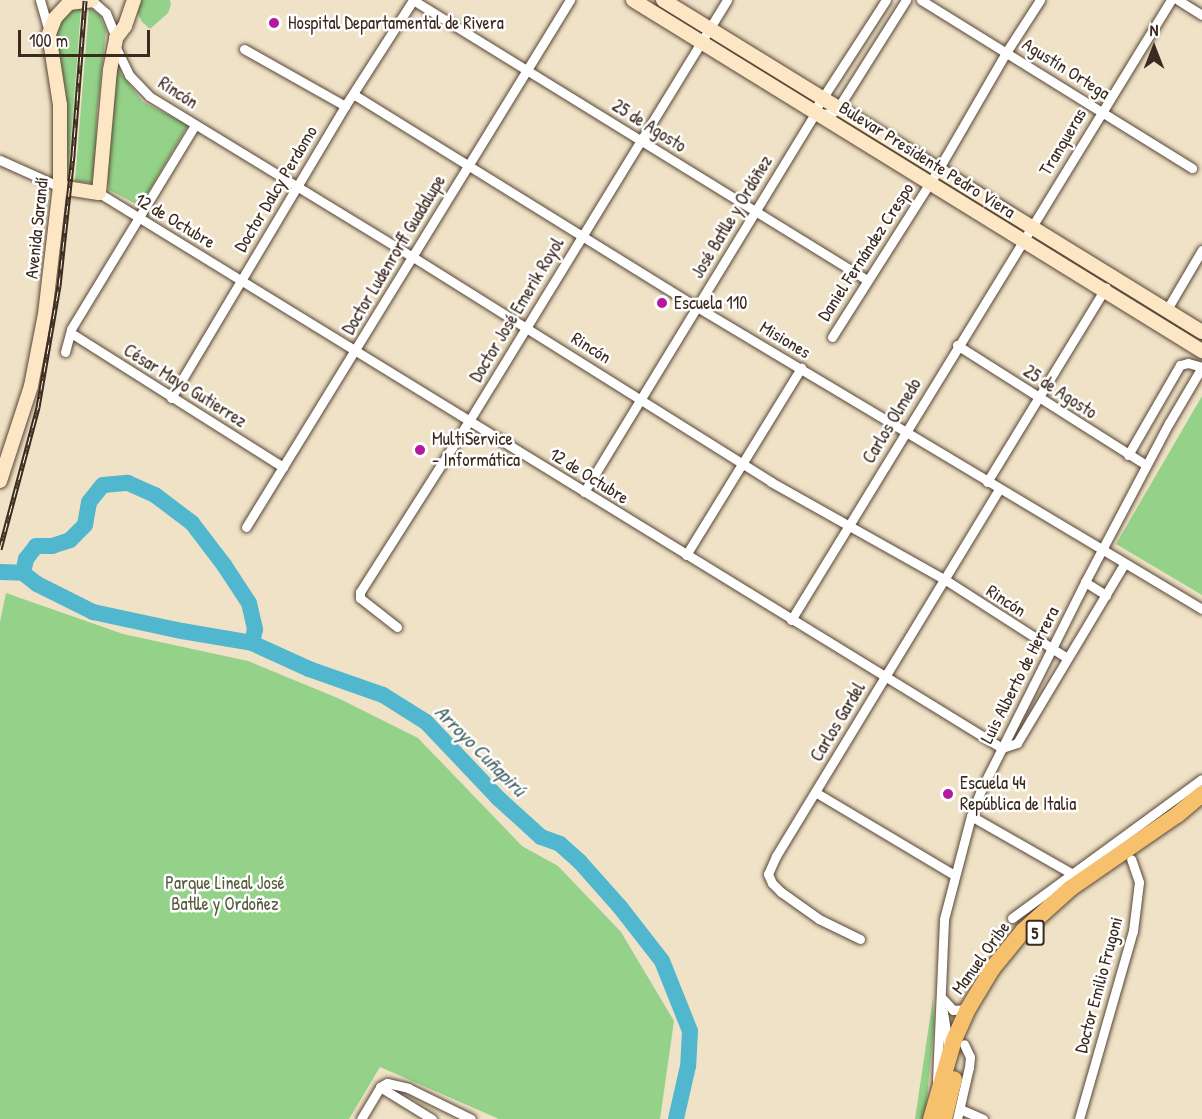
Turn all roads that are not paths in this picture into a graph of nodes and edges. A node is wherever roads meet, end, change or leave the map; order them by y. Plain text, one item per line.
1 (40, 0) edge
2 (76, 0) edge
3 (92, 0) edge
4 (134, 0) edge
5 (413, 0) edge
6 (570, 0) edge
7 (633, 0) edge
8 (663, 0) edge
9 (727, 0) edge
10 (886, 0) edge
11 (906, 0) edge
12 (921, 0) edge
13 (1040, 0) edge
14 (1171, 0) edge
15 (1178, 0) edge
16 (1202, 15) edge
17 (709, 28) junction
18 (49, 34) junction
19 (700, 42) junction
20 (116, 43) junction
21 (244, 49) dead end
22 (1007, 51) junction
23 (527, 69) junction
24 (353, 94) junction
25 (823, 99) junction
26 (345, 106) junction
27 (838, 108) junction
28 (1101, 111) junction
29 (815, 113) junction
30 (195, 125) junction
31 (641, 140) junction
32 (0, 160) edge
33 (469, 163) junction
34 (1192, 168) dead end
35 (938, 170) junction
36 (930, 184) junction
37 (60, 187) junction
38 (297, 187) junction
39 (99, 193) junction
40 (755, 211) junction
41 (139, 218) junction
42 (1031, 227) junction
43 (582, 235) junction
44 (1022, 240) junction
45 (1202, 250) edge
46 (413, 257) junction
47 (1112, 278) junction
48 (867, 280) junction
49 (241, 281) junction
50 (1104, 291) junction
51 (697, 307) junction
52 (1166, 311) junction
53 (526, 327) junction
54 (1202, 332) edge
55 (71, 333) junction
56 (832, 337) dead end
57 (957, 345) junction
58 (355, 350) junction
59 (1202, 351) edge
60 (65, 352) dead end
61 (1202, 367) edge
62 (801, 368) junction
63 (171, 398) junction
64 (640, 398) junction
65 (1040, 399) junction
66 (469, 421) junction
67 (906, 432) junction
68 (1128, 455) junction
69 (742, 463) junction
70 (1146, 465) junction
71 (283, 467) junction
72 (0, 481) edge
73 (987, 482) junction
74 (999, 489) junction
75 (584, 492) junction
76 (848, 525) junction
77 (246, 527) dead end
78 (1101, 552) junction
79 (686, 555) junction
80 (1124, 564) junction
81 (944, 579) junction
82 (1085, 582) junction
83 (1106, 595) junction
84 (1202, 609) edge
85 (1068, 618) junction
86 (790, 620) junction
87 (397, 627) dead end
88 (1086, 629) junction
89 (1052, 650) junction
90 (1067, 658) junction
91 (885, 676) junction
92 (1002, 747) junction
93 (1202, 779) edge
94 (815, 792) junction
95 (1202, 794) edge
96 (1202, 805) edge
97 (971, 816) junction
98 (1131, 859) junction
99 (1071, 873) junction
100 (954, 874) junction
101 (1012, 918) dead end
102 (860, 939) dead end
103 (942, 998) junction
104 (968, 1009) junction
105 (964, 1044) junction
106 (950, 1054) junction
107 (954, 1078) junction
108 (380, 1087) junction
109 (960, 1108) junction
110 (934, 1111) edge
111 (361, 1119) edge
112 (432, 1119) edge
113 (471, 1119) edge
114 (944, 1119) edge
115 (957, 1119) edge
116 (983, 1119) edge
117 (1079, 1119) edge

1 - 18 street
2 - 3 street
2 - 18 street
3 - 20 street, Rincón
4 - 20 street
5 - 23 street, 25 de Agosto
5 - 24 street, Doctor Dalcy Perdomo
6 - 23 street, Doctor Ludenrorff Guadalupe
7 - 19 street, Bulevar Presidente Pedro Viera
8 - 17 street, Bulevar Presidente Pedro Viera
9 - 17 street, Doctor José Emerik Royol
10 - 25 street, José Batlle y Ordóñez
11 - 27 street
12 - 22 street, Agustín Ortega
13 - 22 street, Daniel Fernández Crespo
14 - 28 street, Tranqueras
15 - 16 street
17 - 19 street, Doctor José Emerik Royol
17 - 25 street, Bulevar Presidente Pedro Viera
18 - 37 street, Avenida Sarandí
19 - 29 street, Bulevar Presidente Pedro Viera
19 - 31 street, Doctor José Emerik Royol
20 - 30 street, Rincón
20 - 39 street
21 - 26 street
22 - 28 street, Agustín Ortega
22 - 35 street, Daniel Fernández Crespo
23 - 31 street, 25 de Agosto
23 - 33 street, Doctor Ludenrorff Guadalupe
24 - 26 street, Doctor Dalcy Perdomo
24 - 33 street, Misiones
25 - 27 street, Bulevar Presidente Pedro Viera
25 - 29 street, José Batlle y Ordóñez
26 - 38 street, Doctor Dalcy Perdomo
27 - 29 street
27 - 35 street, Bulevar Presidente Pedro Viera
28 - 34 street, Agustín Ortega
28 - 42 street, Tranqueras
29 - 36 street, Bulevar Presidente Pedro Viera
29 - 40 street, José Batlle y Ordóñez
30 - 38 street, Rincón
30 - 41 street
31 - 40 street, 25 de Agosto
31 - 43 street, Doctor José Emerik Royol
32 - 37 street
33 - 43 street, Misiones
33 - 46 street, Doctor Ludenrorff Guadalupe
35 - 36 street, Daniel Fernández Crespo
35 - 42 street, Bulevar Presidente Pedro Viera
36 - 44 street, Bulevar Presidente Pedro Viera
36 - 48 street, Daniel Fernández Crespo
37 - 39 street
37 - 72 street, Avenida Sarandí
38 - 46 street, Rincón
38 - 49 street, Doctor Dalcy Perdomo
39 - 41 street, 12 de Octubre
40 - 48 street, 25 de Agosto
40 - 51 street, José Batlle y Ordóñez
41 - 49 street, 12 de Octubre
41 - 55 street
42 - 44 street, Tranqueras
42 - 47 street, Bulevar Presidente Pedro Viera
43 - 51 street, Misiones
43 - 53 street, Doctor José Emerik Royol
44 - 50 street, Bulevar Presidente Pedro Viera
44 - 57 street, Carlos Olmedo
45 - 52 street
46 - 53 street, Rincón
46 - 58 street, Doctor Ludenrorff Guadalupe
47 - 50 street
47 - 52 street, Bulevar Presidente Pedro Viera
48 - 56 street, Daniel Fernández Crespo
49 - 58 street, 12 de Octubre
49 - 63 street, Doctor Dalcy Perdomo
50 - 59 street, Bulevar Presidente Pedro Viera
50 - 65 street
51 - 62 street, Misiones
51 - 64 street, José Batlle y Ordóñez
52 - 54 street, Bulevar Presidente Pedro Viera
53 - 64 street, Rincón
53 - 66 street, Doctor José Emerik Royol
55 - 60 street
55 - 63 street, César Mayo Gutierrez
57 - 65 street, 25 de Agosto
57 - 67 street, Carlos Olmedo
58 - 66 street, 12 de Octubre
58 - 71 street, Doctor Ludenrorff Guadalupe
61 - 68 street
61 - 70 street, Luis Alberto de Herrera
62 - 67 street, Misiones
62 - 69 street
63 - 71 street, César Mayo Gutierrez
64 - 69 street, Rincón
64 - 75 street, José Batlle y Ordóñez
65 - 68 street, 25 de Agosto
65 - 73 street
66 - 75 street, 12 de Octubre
66 - 87 street, Doctor José Emerik Royol
67 - 73 street, Misiones
67 - 76 street, Carlos Olmedo
68 - 70 street, 25 de Agosto
69 - 76 street, Rincón
69 - 79 street
70 - 78 street, Luis Alberto de Herrera
71 - 77 street, Doctor Ludenrorff Guadalupe
73 - 74 street, Misiones
74 - 78 street, Misiones
74 - 81 street, Carlos Gardel
75 - 79 street, 12 de Octubre
76 - 81 street, Rincón
76 - 86 street, Carlos Olmedo
78 - 80 street, Misiones
78 - 82 street, Luis Alberto de Herrera
79 - 86 street, 12 de Octubre
80 - 83 street
80 - 84 street, Misiones
81 - 89 street, Rincón
81 - 91 street, Carlos Gardel
82 - 83 street
82 - 85 street, Luis Alberto de Herrera
83 - 88 street
85 - 88 street
85 - 89 street, Luis Alberto de Herrera
86 - 91 street, 12 de Octubre
88 - 90 street
89 - 90 street, Rincón
89 - 92 street, Luis Alberto de Herrera
90 - 92 street
91 - 92 street, 12 de Octubre
91 - 94 street, Carlos Gardel
92 - 97 street, Luis Alberto de Herrera
93 - 99 street, Manuel Oribe
94 - 100 street
94 - 102 street, Carlos Gardel
95 - 104 highway, Manuel Oribe / 5
96 - 98 highway, Manuel Oribe / 5
97 - 99 street
97 - 100 street, Luis Alberto de Herrera
98 - 105 highway, Manuel Oribe / 5
98 - 117 street, Doctor Emilio Frugoni
99 - 101 street, Manuel Oribe
100 - 103 street, Luis Alberto de Herrera
103 - 104 street
103 - 106 street
103 - 110 street, Luis Alberto de Herrera
104 - 106 highway, Manuel Oribe / 5
105 - 107 highway, Manuel Oribe / 5
105 - 109 street
106 - 107 street
106 - 110 highway, Manuel Oribe / 5
107 - 114 highway, Manuel Oribe / 5
108 - 111 street
108 - 112 street
108 - 113 street
109 - 115 street
109 - 116 street

